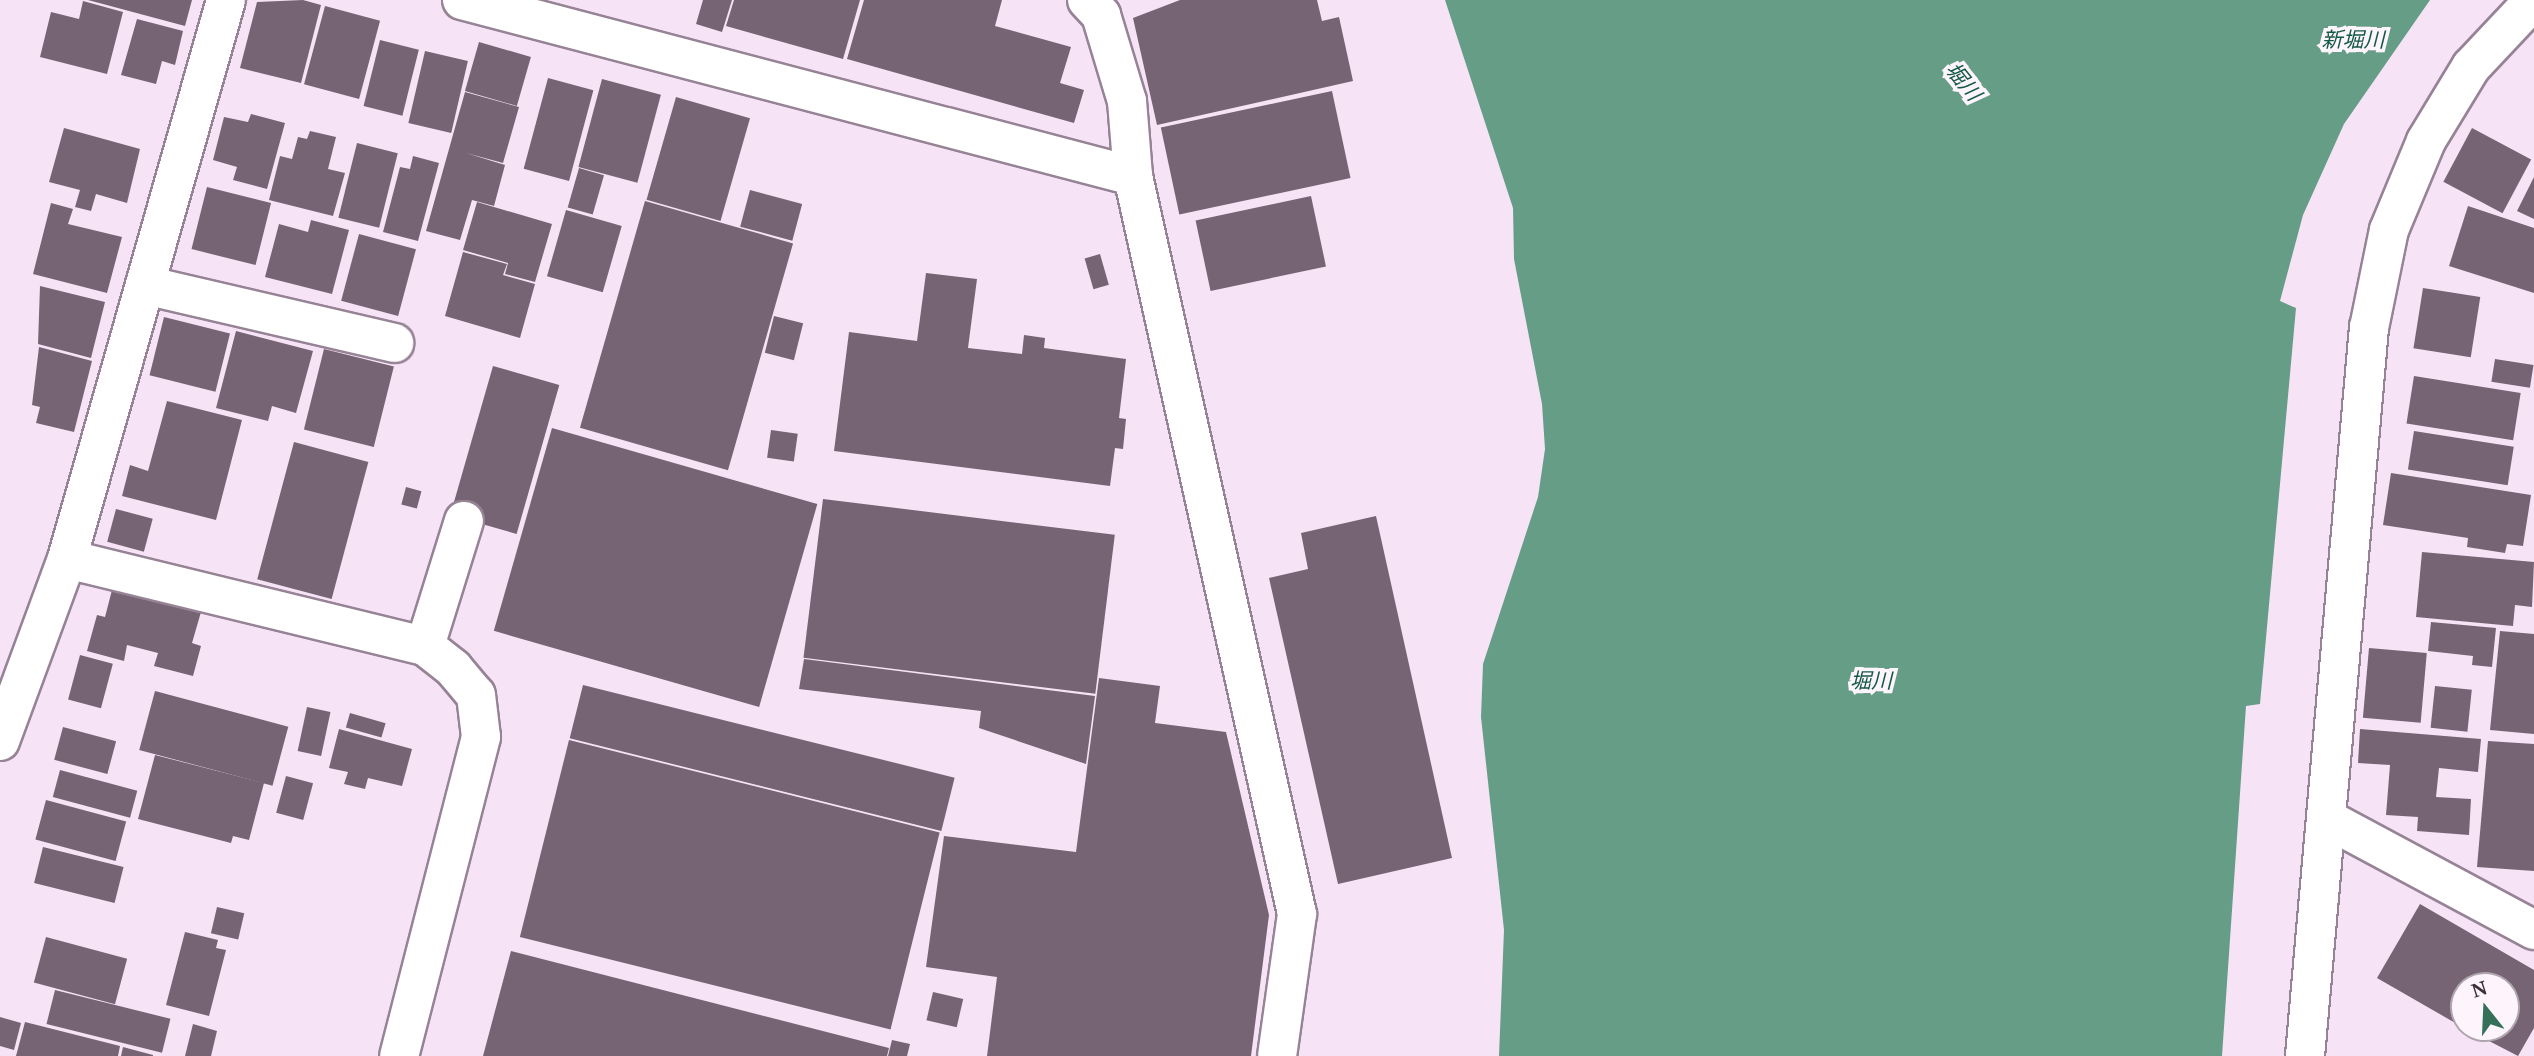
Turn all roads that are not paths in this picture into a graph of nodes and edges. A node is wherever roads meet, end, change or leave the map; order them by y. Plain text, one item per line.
1 (226, 0) edge
2 (462, 0) edge
3 (1087, 0) edge
4 (2534, 1) edge
5 (1133, 176) junction
6 (145, 285) junction
7 (394, 344) dead end
8 (464, 521) dead end
9 (67, 559) junction
10 (425, 646) junction
11 (0, 740) edge
12 (2328, 819) junction
13 (2534, 930) edge
14 (399, 1056) edge
15 (1277, 1056) edge
16 (2305, 1056) edge

1 - 6 street
2 - 5 street
3 - 5 street
4 - 12 street
5 - 15 street
6 - 7 street
6 - 9 street
8 - 10 street
9 - 10 street
9 - 11 street
10 - 14 street
12 - 13 street
12 - 16 street

